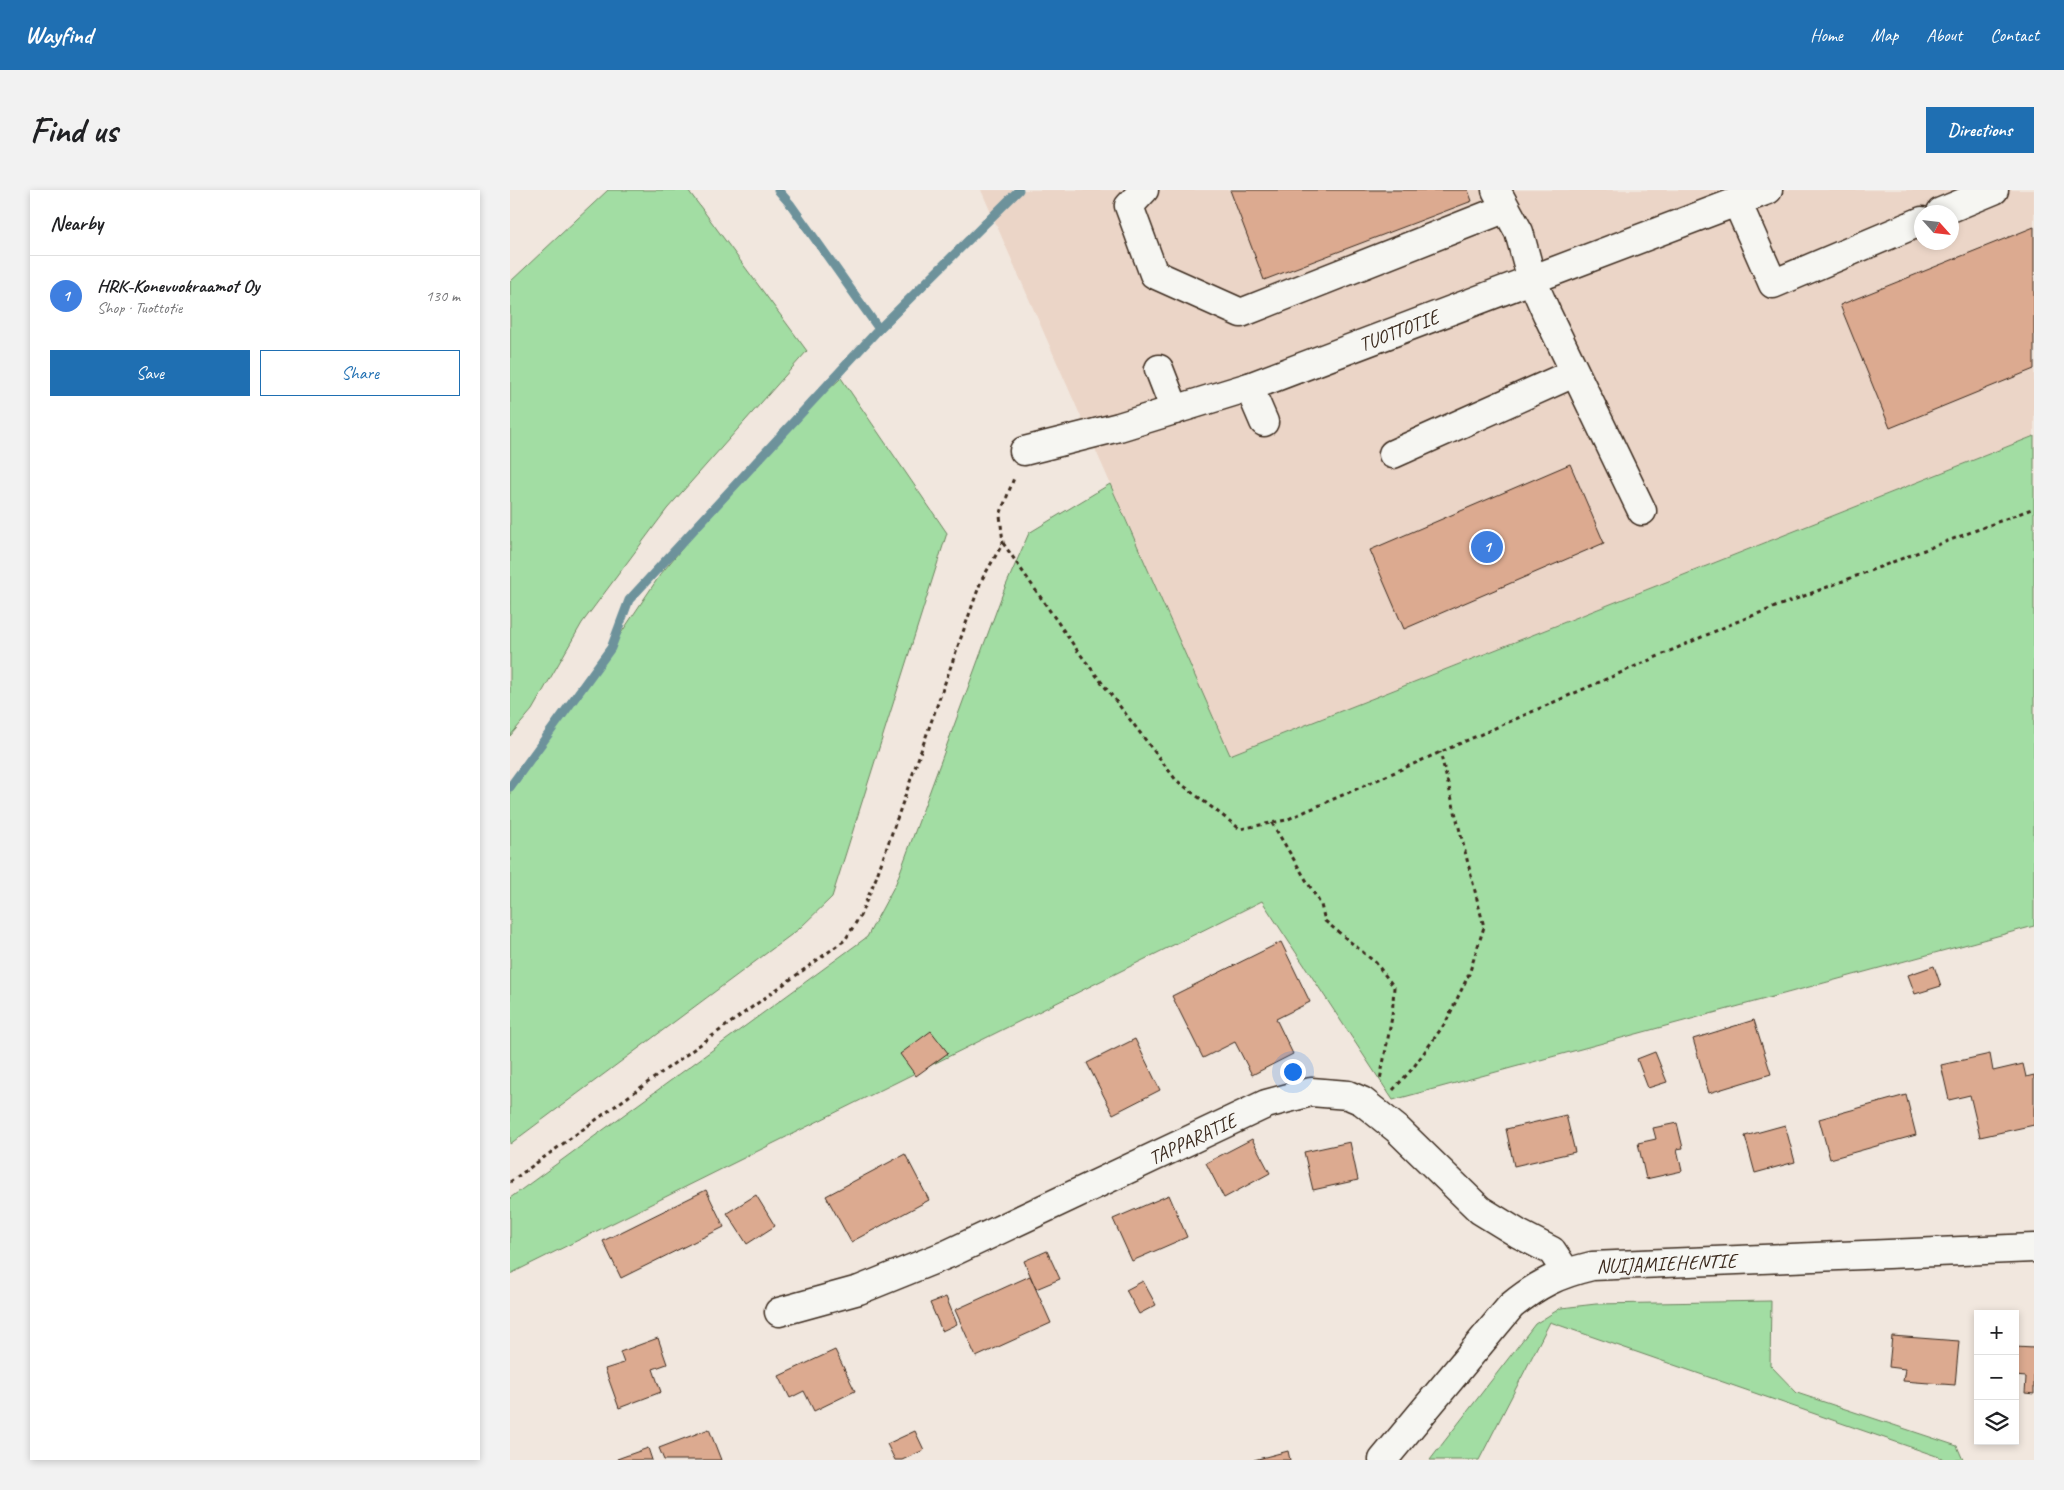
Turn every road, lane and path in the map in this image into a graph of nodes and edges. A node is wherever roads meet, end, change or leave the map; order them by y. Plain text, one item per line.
1 (1144, 190) edge
2 (1768, 190) edge
3 (1994, 190) edge
4 (1500, 199) edge
5 (1737, 202) junction
6 (1958, 205) edge
7 (1914, 224) edge
8 (1532, 280) junction
9 (1159, 369) dead end
10 (1574, 373) junction
11 (1249, 387) junction
12 (1175, 410) junction
13 (1264, 422) dead end
14 (1024, 451) joint
15 (1392, 454) dead end
16 (2034, 508) edge
17 (1642, 511) dead end
18 (1003, 543) junction
19 (1440, 752) junction
20 (1272, 823) junction
21 (1374, 1111) junction
22 (510, 1182) edge
23 (2034, 1248) edge
24 (1566, 1272) junction
25 (779, 1312) dead end
26 (1383, 1460) edge

1 - 4 street
2 - 5 street, TUOTTOTIE
3 - 6 street
4 - 8 street
5 - 7 street
5 - 8 street, TUOTTOTIE
8 - 10 street
8 - 11 street, TUOTTOTIE
9 - 12 street
10 - 15 street
10 - 17 street
11 - 12 street, TUOTTOTIE
11 - 13 street
12 - 14 street, TUOTTOTIE
14 - 18 path
16 - 19 path
18 - 20 path
18 - 22 path
19 - 20 path
19 - 21 path
20 - 21 path
21 - 24 street, TAPPARATIE
21 - 25 street, TAPPARATIE
23 - 24 street, NUIJAMIEHENTIE
24 - 26 street, NUIJAMIEHENTIE

